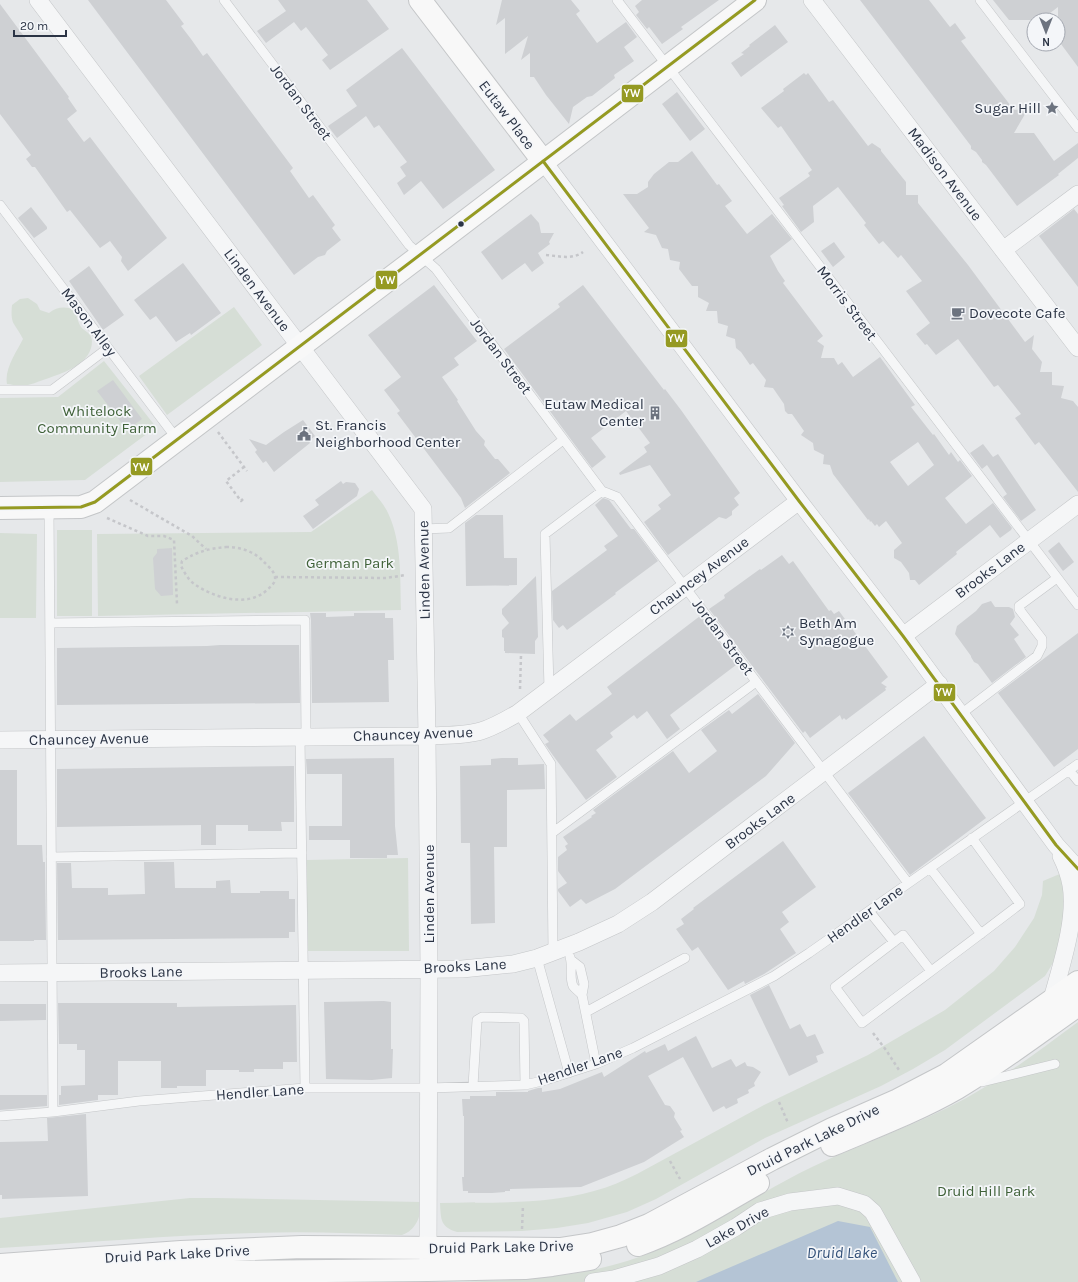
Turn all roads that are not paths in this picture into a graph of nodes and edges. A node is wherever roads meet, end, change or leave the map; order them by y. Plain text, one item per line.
1 (38, 0) edge
2 (224, 0) edge
3 (420, 0) edge
4 (617, 0) edge
5 (755, 0) edge
6 (812, 0) edge
7 (980, 0) edge
8 (667, 67) junction
9 (1078, 128) edge
10 (543, 161) junction
11 (1078, 194) edge
12 (0, 205) edge
13 (1003, 250) junction
14 (421, 255) junction
15 (300, 347) junction
16 (108, 348) junction
17 (1078, 348) edge
18 (0, 390) edge
19 (177, 439) junction
20 (563, 440) junction
21 (602, 491) junction
22 (799, 502) junction
23 (1078, 504) edge
24 (0, 508) edge
25 (49, 508) junction
26 (423, 529) junction
27 (1029, 541) junction
28 (1057, 578) junction
29 (684, 587) junction
30 (1078, 604) edge
31 (50, 624) junction
32 (903, 636) junction
33 (756, 682) junction
34 (939, 684) junction
35 (549, 690) junction
36 (518, 713) junction
37 (961, 714) junction
38 (427, 736) junction
39 (303, 737) junction
40 (0, 740) edge
41 (50, 740) junction
42 (1078, 764) edge
43 (1069, 770) junction
44 (824, 772) junction
45 (1078, 781) edge
46 (1024, 801) junction
47 (552, 833) junction
48 (972, 838) junction
49 (1056, 845) junction
50 (302, 853) junction
51 (51, 857) junction
52 (930, 868) junction
53 (1078, 869) edge
54 (908, 883) junction
55 (869, 911) junction
56 (981, 934) junction
57 (894, 942) junction
58 (563, 953) junction
59 (537, 958) junction
60 (685, 958) dead end
61 (429, 969) junction
62 (304, 970) junction
63 (931, 971) junction
64 (52, 972) junction
65 (0, 973) edge
66 (1078, 982) edge
67 (1052, 999) junction
68 (1078, 1005) edge
69 (586, 1012) junction
70 (596, 1064) junction
71 (1055, 1064) dead end
72 (569, 1073) junction
73 (525, 1084) junction
74 (473, 1086) junction
75 (305, 1088) junction
76 (429, 1088) junction
77 (957, 1088) junction
78 (53, 1112) junction
79 (0, 1116) edge
80 (428, 1259) junction
81 (0, 1265) edge
82 (0, 1282) edge
83 (593, 1282) edge
84 (912, 1282) edge

1 - 15 street, Linden Avenue
2 - 14 lane, Jordan Street
3 - 10 main road, Eutaw Place
4 - 8 lane, Morris Street
5 - 8 main road
6 - 13 street, Madison Avenue
7 - 9 lane
8 - 10 main road
8 - 27 lane, Morris Street
10 - 14 main road
10 - 22 street, Eutaw Place
11 - 13 street
12 - 16 lane, Mason Alley
13 - 17 street, Madison Avenue
14 - 15 main road
14 - 20 lane, Jordan Street
15 - 19 main road
15 - 26 street, Linden Avenue
16 - 18 lane
16 - 19 lane, Mason Alley
19 - 25 main road
20 - 21 lane, Jordan Street
20 - 26 lane
21 - 29 lane, Jordan Street
21 - 35 lane
22 - 29 street, Chauncey Avenue
22 - 32 street, Eutaw Place
23 - 27 street, Brooks Lane
24 - 25 main road
25 - 31 lane
26 - 38 street, Linden Avenue
27 - 28 lane, Morris Street
27 - 32 street, Brooks Lane
28 - 30 lane, Morris Street
28 - 37 lane
29 - 33 lane, Jordan Street
29 - 35 street, Chauncey Avenue
31 - 39 lane
31 - 41 lane
32 - 34 street, Eutaw Place
33 - 44 lane, Jordan Street
33 - 47 lane
34 - 37 street, Eutaw Place
34 - 44 street, Brooks Lane
35 - 36 street, Chauncey Avenue
36 - 38 street, Chauncey Avenue
36 - 47 lane
37 - 46 street, Eutaw Place
38 - 39 street, Chauncey Avenue
38 - 61 street, Linden Avenue
39 - 41 street, Chauncey Avenue
39 - 50 lane
40 - 41 street, Chauncey Avenue
41 - 51 lane
42 - 43 lane, Hendler Lane
43 - 45 lane
43 - 46 lane, Hendler Lane
44 - 54 lane, Jordan Street
44 - 58 street, Brooks Lane
46 - 48 lane, Hendler Lane
46 - 49 street, Eutaw Place
47 - 58 lane
48 - 52 lane, Hendler Lane
48 - 56 lane
49 - 53 street, Eutaw Place
49 - 67 street, Eutaw Place
50 - 51 lane
50 - 62 lane
51 - 64 lane
52 - 54 lane, Hendler Lane
52 - 56 lane
54 - 55 lane, Hendler Lane
55 - 57 lane
55 - 70 lane, Hendler Lane
56 - 63 lane
57 - 63 lane
57 - 63 lane
58 - 59 street, Brooks Lane
58 - 69 lane
59 - 61 street, Brooks Lane
59 - 72 lane
60 - 69 lane
61 - 62 street, Brooks Lane
61 - 76 street, Linden Avenue
62 - 64 street, Brooks Lane
62 - 75 lane
64 - 65 street, Brooks Lane
64 - 78 lane
66 - 67 main road, Druid Park Lake Drive
67 - 80 main road, Druid Park Lake Drive
68 - 77 main road, Druid Park Lake Drive
69 - 70 lane
70 - 72 lane, Hendler Lane
71 - 77 lane
72 - 73 lane, Hendler Lane
73 - 74 lane, Hendler Lane
73 - 74 lane
74 - 76 lane, Hendler Lane
75 - 76 lane, Hendler Lane
75 - 78 lane, Hendler Lane
76 - 80 street, Linden Avenue
77 - 80 main road, Druid Park Lake Drive
78 - 79 lane, Hendler Lane
80 - 81 main road, Druid Park Lake Drive
80 - 82 main road, Druid Park Lake Drive
83 - 84 street, Lake Drive

